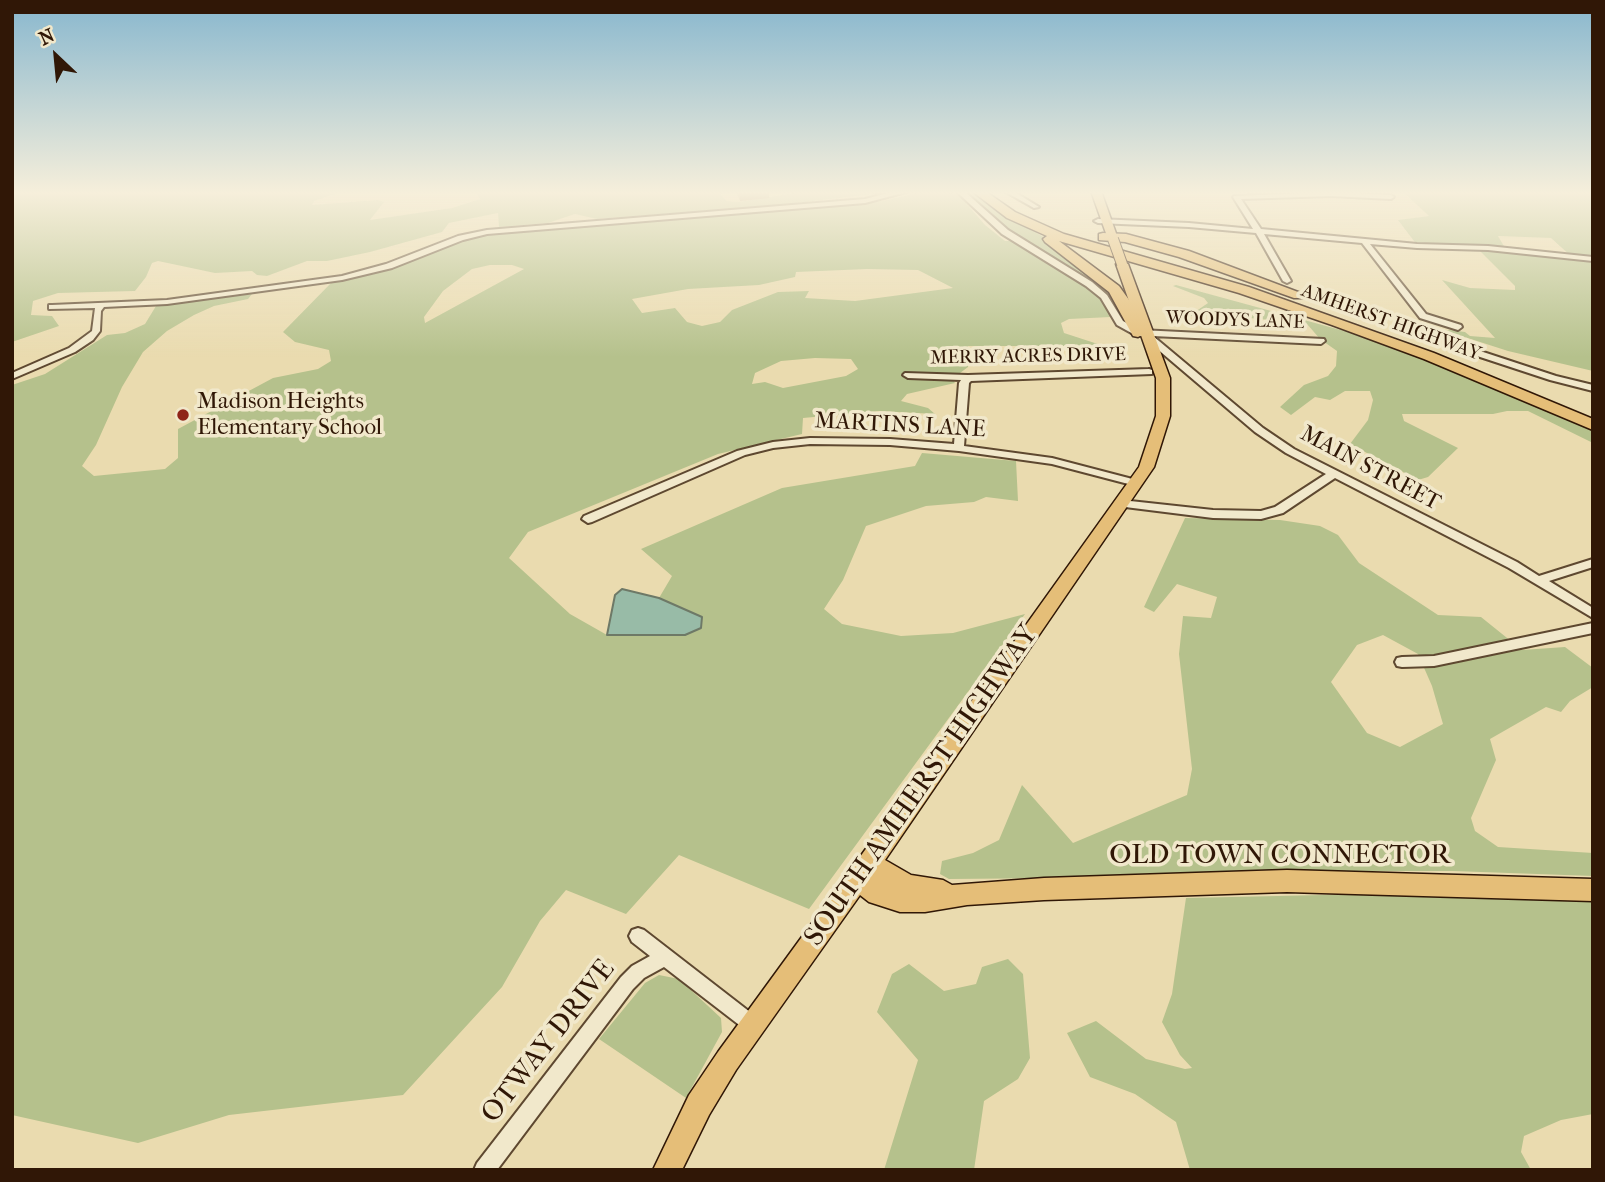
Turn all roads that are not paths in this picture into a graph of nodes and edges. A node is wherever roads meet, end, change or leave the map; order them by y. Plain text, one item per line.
1 (440, 246) edge
2 (1028, 246) edge
3 (1059, 246) edge
4 (1092, 246) edge
5 (1110, 246) edge
6 (1112, 246) edge
7 (1155, 246) edge
8 (1266, 246) edge
9 (1368, 246) edge
10 (1423, 246) edge
11 (1593, 259) edge
12 (1118, 266) junction
13 (1287, 281) dead end
14 (102, 305) junction
15 (52, 307) dead end
16 (1458, 327) dead end
17 (1142, 334) junction
18 (1398, 340) junction
19 (1321, 341) dead end
20 (1458, 342) dead end
21 (1149, 372) junction
22 (908, 375) dead end
23 (12, 376) edge
24 (968, 377) junction
25 (1593, 388) edge
26 (1162, 397) junction
27 (1593, 414) edge
28 (1593, 425) edge
29 (959, 448) junction
30 (1332, 475) junction
31 (1136, 483) junction
32 (1121, 504) junction
33 (588, 519) dead end
34 (1593, 563) edge
35 (1541, 580) junction
36 (1593, 614) edge
37 (1593, 628) edge
38 (1402, 662) dead end
39 (863, 872) junction
40 (1593, 890) edge
41 (638, 936) dead end
42 (665, 957) junction
43 (753, 1025) junction
44 (484, 1170) edge
45 (667, 1170) edge

1 - 14 street
2 - 17 street, MAIN STREET
3 - 17 highway
4 - 18 highway, AMHERST HIGHWAY
5 - 18 highway, AMHERST HIGHWAY
6 - 12 main road, SOUTH AMHERST HIGHWAY, bridge
7 - 18 highway
8 - 13 street
9 - 16 street
10 - 11 street
12 - 17 main road, SOUTH AMHERST HIGHWAY
12 - 18 highway
14 - 15 street
14 - 23 street
17 - 19 street, WOODYS LANE
17 - 21 main road, SOUTH AMHERST HIGHWAY
17 - 26 main road, SOUTH AMHERST HIGHWAY
17 - 30 street, MAIN STREET
18 - 27 highway, AMHERST HIGHWAY
18 - 28 highway, AMHERST HIGHWAY
20 - 25 street
21 - 24 street, MERRY ACRES DRIVE
21 - 26 main road, SOUTH AMHERST HIGHWAY
22 - 24 street, MERRY ACRES DRIVE
24 - 29 street
26 - 31 main road, SOUTH AMHERST HIGHWAY
29 - 31 street, MARTINS LANE
29 - 33 street, MARTINS LANE
30 - 32 street
30 - 35 street, MAIN STREET
31 - 32 main road, SOUTH AMHERST HIGHWAY
32 - 39 main road, SOUTH AMHERST HIGHWAY
34 - 35 street
35 - 36 street, MAIN STREET
37 - 38 street
39 - 40 main road, OLD TOWN CONNECTOR
39 - 43 main road, SOUTH AMHERST HIGHWAY
41 - 42 street
42 - 43 street
42 - 44 street, OTWAY DRIVE
43 - 45 main road, SOUTH AMHERST HIGHWAY

